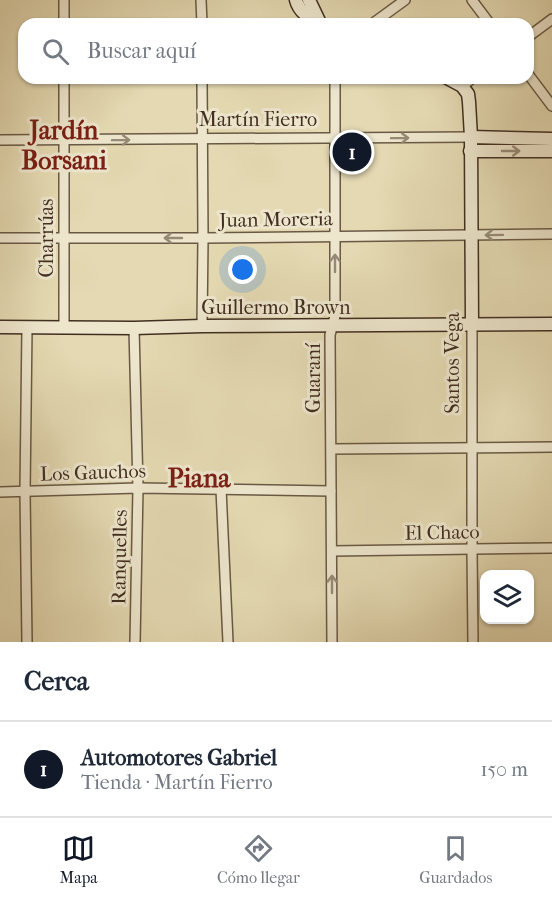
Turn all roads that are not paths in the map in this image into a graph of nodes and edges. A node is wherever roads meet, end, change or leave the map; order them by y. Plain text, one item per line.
1 (64, 0) edge
2 (201, 0) edge
3 (296, 0) edge
4 (309, 0) edge
5 (405, 0) edge
6 (472, 0) edge
7 (64, 18) edge
8 (202, 18) edge
9 (309, 18) edge
10 (318, 18) edge
11 (380, 18) edge
12 (486, 18) edge
13 (552, 19) edge
14 (534, 32) edge
15 (534, 82) edge
16 (64, 84) edge
17 (202, 84) edge
18 (335, 84) edge
19 (458, 84) edge
20 (465, 84) edge
21 (462, 86) junction
22 (552, 106) edge
23 (471, 138) junction
24 (202, 139) junction
25 (335, 139) junction
26 (552, 139) edge
27 (0, 140) edge
28 (65, 140) junction
29 (470, 151) junction
30 (552, 151) edge
31 (552, 234) edge
32 (471, 235) junction
33 (335, 236) junction
34 (64, 237) junction
35 (0, 238) edge
36 (203, 238) junction
37 (472, 324) junction
38 (552, 324) edge
39 (202, 326) junction
40 (333, 326) junction
41 (0, 327) edge
42 (27, 327) junction
43 (64, 327) junction
44 (134, 328) junction
45 (472, 447) junction
46 (552, 447) edge
47 (332, 449) junction
48 (138, 489) junction
49 (221, 489) junction
50 (331, 491) junction
51 (0, 492) edge
52 (25, 492) junction
53 (552, 549) edge
54 (472, 550) junction
55 (332, 551) junction
56 (27, 642) edge
57 (135, 642) edge
58 (228, 642) edge
59 (333, 642) edge
60 (473, 642) edge

1 - 7 street
2 - 8 street
3 - 9 main road
4 - 10 main road
5 - 11 street
6 - 12 street
13 - 14 street
15 - 22 street
16 - 28 street, Charrúas
17 - 24 street
18 - 25 street, Guaraní
19 - 21 main road
20 - 21 street
21 - 23 main road, Santos Vega
25 -> 23 street, Martín Fierro
23 - 26 main road, Martín Fierro
23 - 29 main road, Santos Vega
24 - 25 street, Martín Fierro
28 -> 24 street, Martín Fierro
24 - 36 street
25 - 33 street, Guaraní
27 - 28 street, Martín Fierro
28 - 34 street, Charrúas
29 -> 30 main road
29 - 32 main road, Santos Vega
31 -> 32 street, Juan Moreria
32 - 33 street, Juan Moreria
32 - 37 main road, Santos Vega
33 - 36 street, Juan Moreria
40 -> 33 street, Guaraní
34 - 35 street, Juan Moreria
36 -> 34 street, Juan Moreria
34 - 43 street, Charrúas
36 - 39 street
37 - 38 main road, Guillermo Brown
37 - 40 main road, Guillermo Brown
37 - 45 street, Santos Vega
39 - 40 main road, Guillermo Brown
39 - 44 main road, Guillermo Brown
40 - 47 street, Guaraní
41 - 42 main road, Guillermo Brown
42 - 43 main road, Guillermo Brown
42 - 52 street
43 - 44 main road, Guillermo Brown
44 - 48 street, Ranquelles
45 - 46 street
45 - 47 street
45 - 54 street, Santos Vega
47 - 50 street, Guaraní
48 - 49 street, Los Gauchos
48 - 52 street, Los Gauchos
48 - 57 street, Ranquelles
49 - 50 street, Los Gauchos
49 - 58 street
50 - 55 street, Guaraní
51 - 52 street, Los Gauchos
52 - 56 street
53 - 54 street, El Chaco
54 - 55 street, El Chaco
54 - 60 street, Santos Vega
59 -> 55 street, Guaraní

